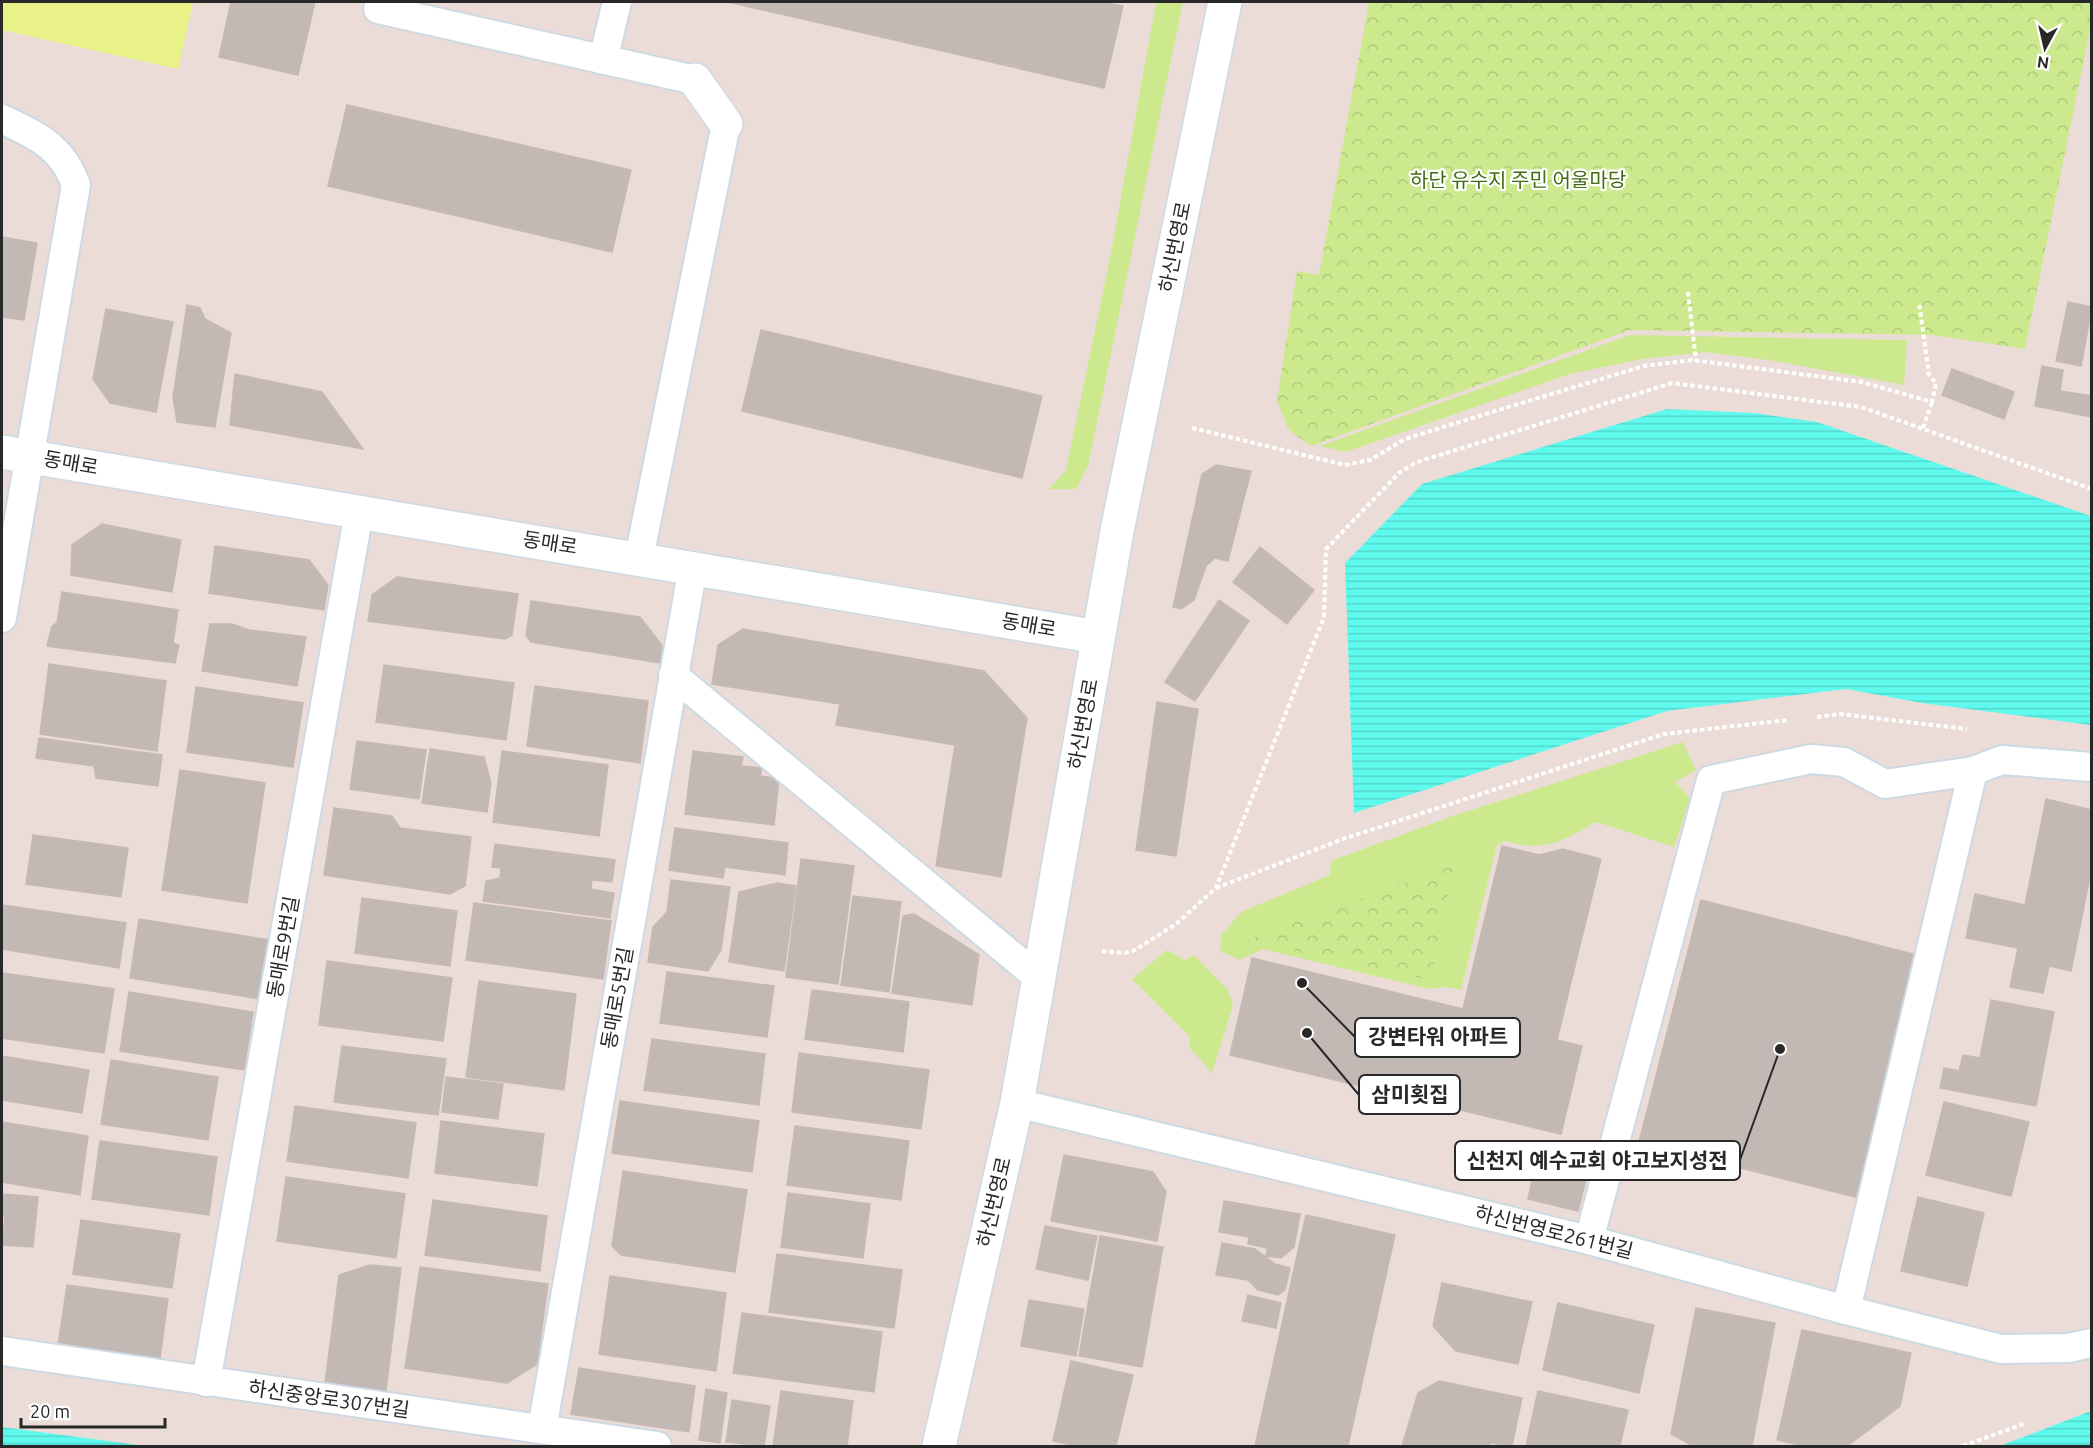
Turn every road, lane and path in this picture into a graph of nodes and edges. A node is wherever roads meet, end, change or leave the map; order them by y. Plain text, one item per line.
1 (380, 2) edge
2 (617, 2) edge
3 (1225, 2) edge
4 (603, 60) junction
5 (695, 80) joint
6 (2, 119) edge
7 (726, 124) joint
8 (1688, 292) dead end
9 (1919, 302) dead end
10 (1696, 361) junction
11 (1932, 402) junction
12 (1192, 428) dead end
13 (1923, 428) junction
14 (16, 454) edge
15 (2091, 489) edge
16 (359, 512) junction
17 (639, 558) junction
18 (693, 567) junction
19 (2, 618) edge
20 (1098, 637) junction
21 (673, 675) junction
22 (1805, 718) dead end
23 (1793, 719) dead end
24 (1977, 730) dead end
25 (2091, 767) edge
26 (1973, 771) junction
27 (1216, 888) junction
28 (1102, 951) dead end
29 (1039, 978) junction
30 (1017, 1103) junction
31 (1589, 1240) junction
32 (1846, 1310) junction
33 (2091, 1343) edge
34 (2, 1352) edge
35 (206, 1382) junction
36 (2026, 1424) dead end
37 (542, 1429) junction
38 (657, 1446) edge
39 (939, 1446) edge
40 (1963, 1446) edge

1 - 4 lane
2 - 4 lane
3 - 20 street, 하신번영로
4 - 5 lane
5 - 7 street
6 - 14 lane
7 - 17 lane
8 - 10 path
9 - 11 path
10 - 11 path
10 - 12 path
11 - 13 path
13 - 15 path
13 - 27 path
14 - 16 street, 동매로
14 - 19 lane
16 - 17 street, 동매로
16 - 35 lane, 동매로9번길
17 - 18 street, 동매로
18 - 20 street, 동매로
18 - 21 lane, 동매로5번길
20 - 29 street, 하신번영로
21 - 29 lane
21 - 37 lane, 동매로5번길
22 - 24 path
23 - 27 path
25 - 26 lane
26 - 31 lane
26 - 32 lane
27 - 28 path
29 - 30 street, 하신번영로
30 - 31 lane, 하신번영로261번길
30 - 39 street, 하신번영로
31 - 32 lane, 하신번영로261번길
32 - 33 lane, 하신번영로261번길
34 - 35 lane, 하신중앙로307번길
35 - 37 lane, 하신중앙로307번길
36 - 40 path
37 - 38 lane, 하신중앙로307번길

